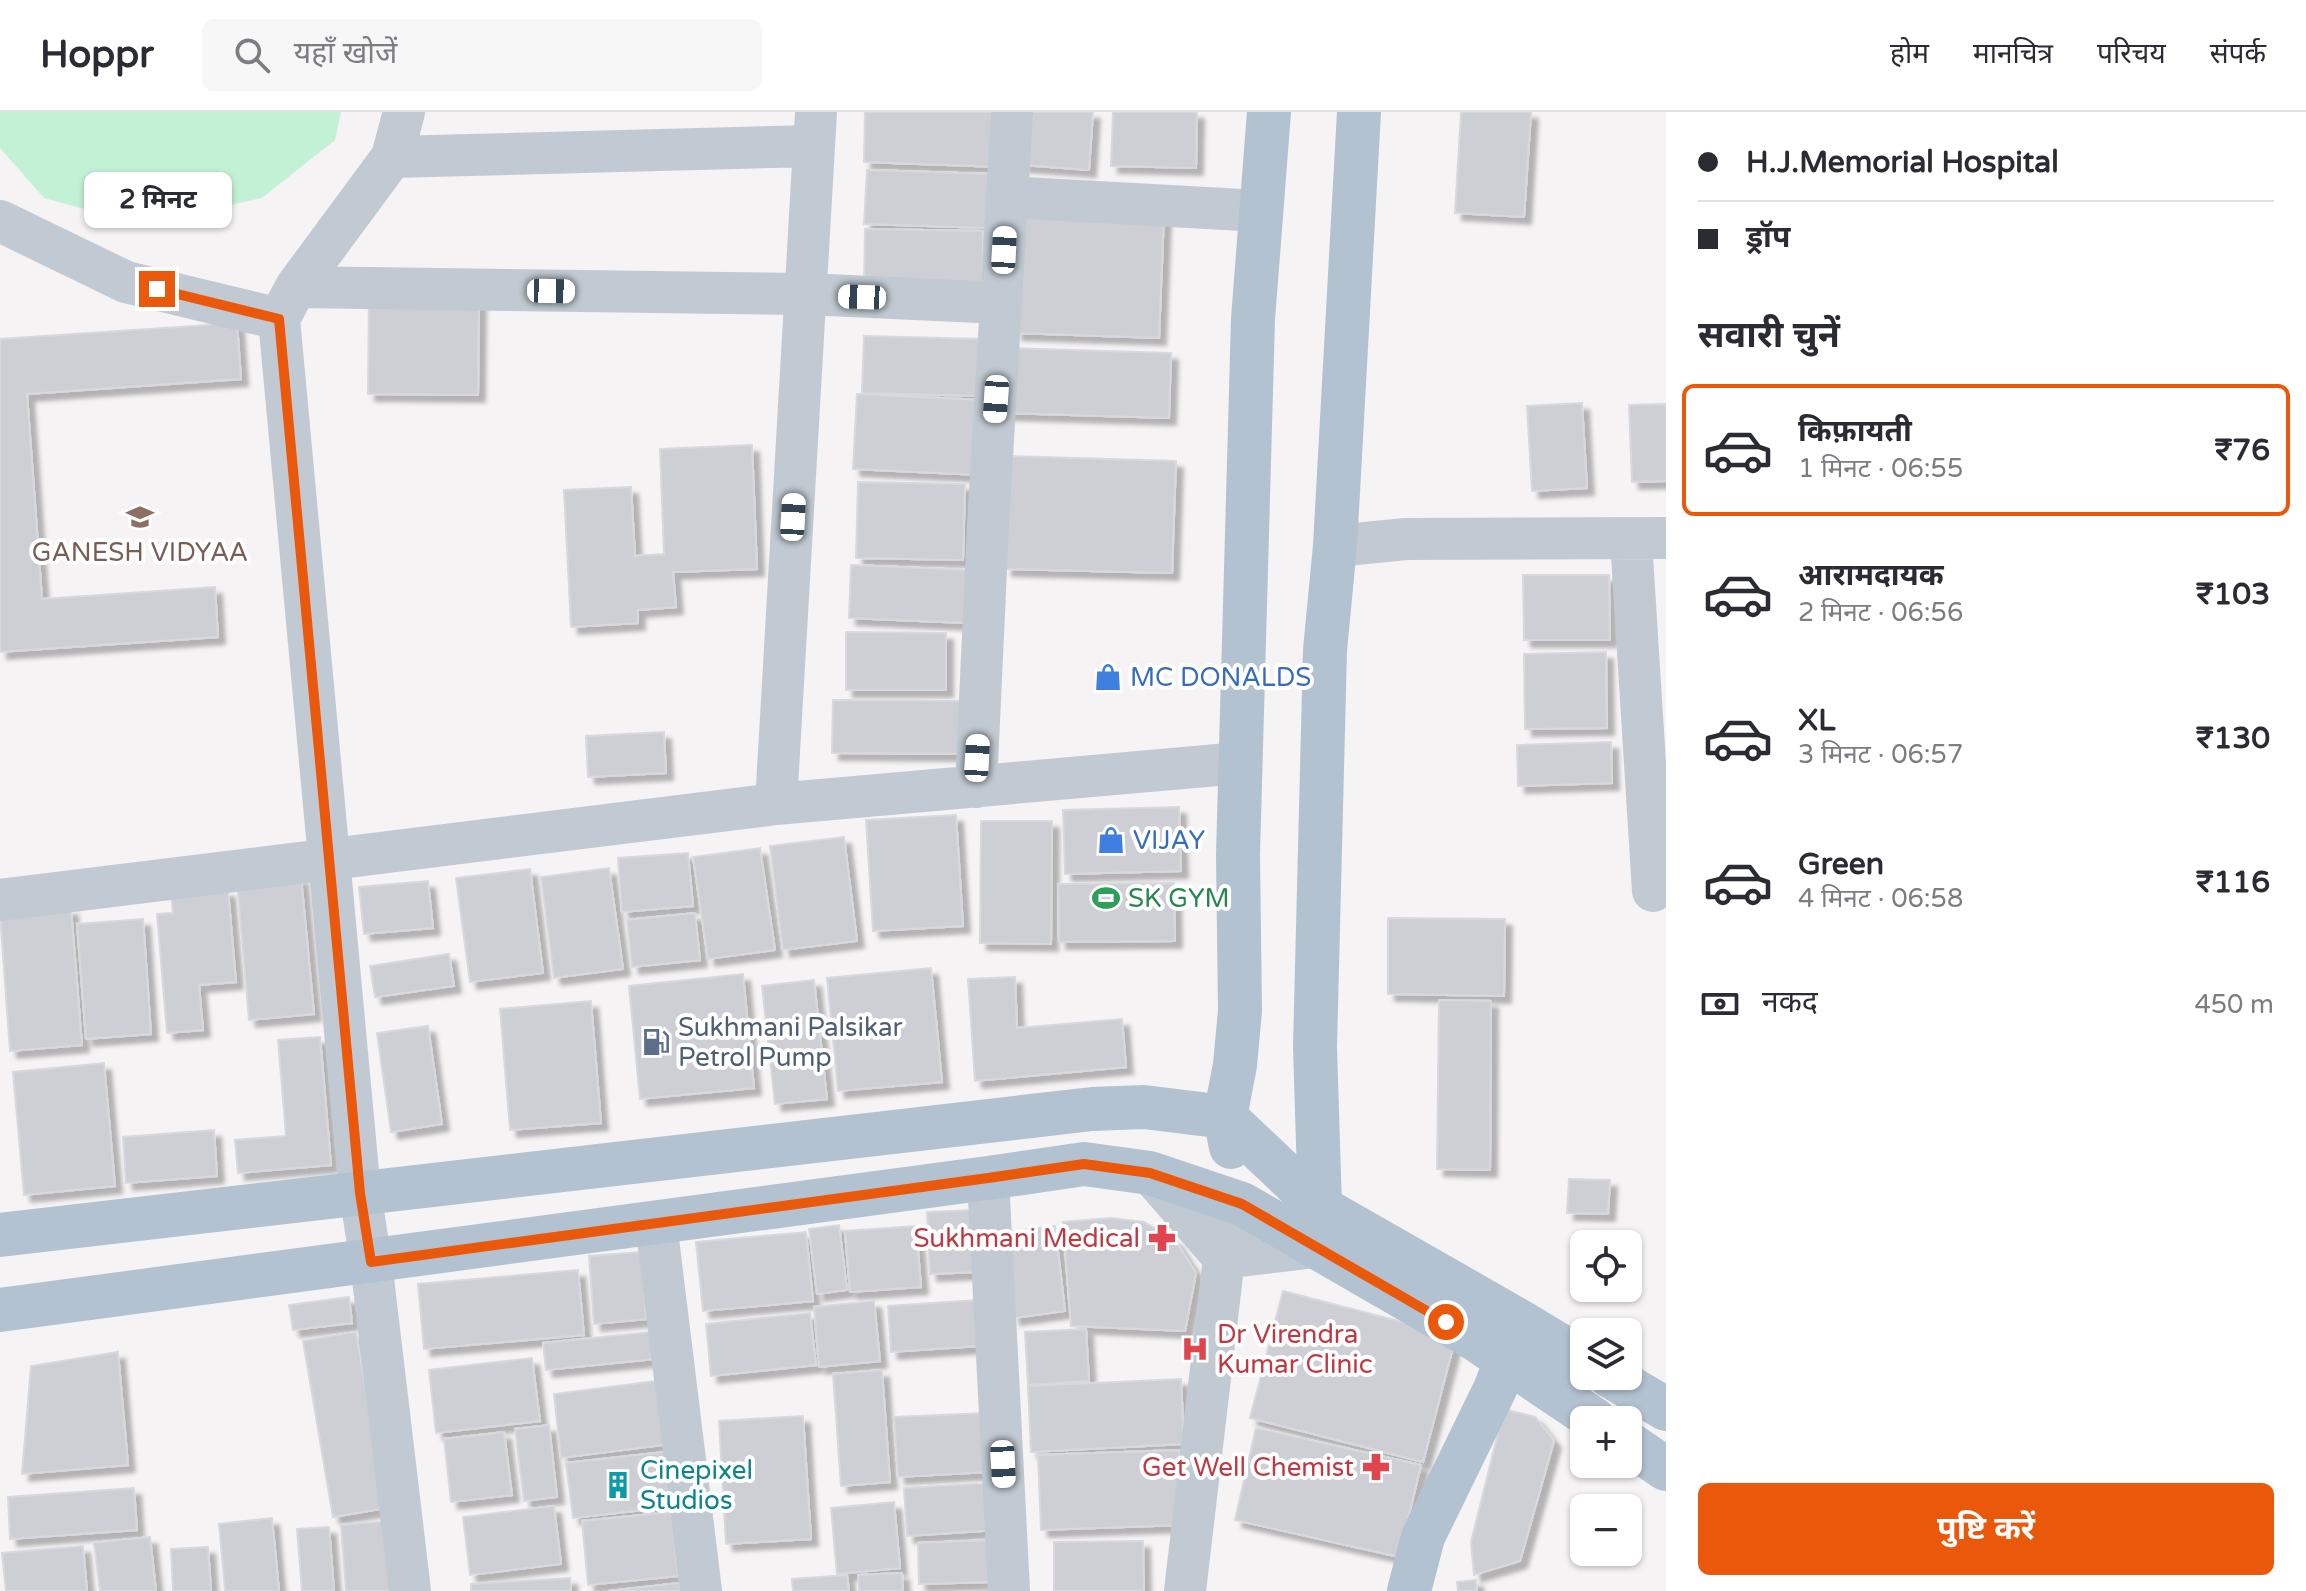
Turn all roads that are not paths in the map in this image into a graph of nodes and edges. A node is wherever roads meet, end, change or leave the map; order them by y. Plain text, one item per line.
1 (404, 112) edge
2 (1012, 112) edge
3 (1269, 112) edge
4 (1359, 112) edge
5 (815, 129) edge
6 (392, 157) junction
7 (1008, 197) junction
8 (1261, 211) junction
9 (0, 221) edge
10 (806, 294) junction
11 (287, 303) junction
12 (1001, 303) junction
13 (1649, 539) edge
14 (1335, 546) junction
15 (1240, 763) junction
16 (976, 787) junction
17 (776, 804) junction
18 (330, 860) junction
19 (1653, 891) dead end
20 (0, 900) edge
21 (1225, 1117) junction
22 (1150, 1173) junction
23 (988, 1178) junction
24 (360, 1193) junction
25 (1242, 1204) junction
26 (656, 1223) junction
27 (1317, 1227) junction
28 (1, 1233) edge
29 (1224, 1258) junction
30 (371, 1262) junction
31 (0, 1310) edge
32 (1514, 1341) junction
33 (1570, 1356) edge
34 (1634, 1390) edge
35 (1581, 1406) edge
36 (1666, 1409) edge
37 (1642, 1453) edge
38 (1666, 1469) edge
39 (410, 1591) edge
40 (701, 1591) edge
41 (1009, 1591) edge
42 (1185, 1591) edge
43 (1409, 1591) edge

1 - 6 street
2 - 7 street
3 - 8 main road
4 - 14 main road
5 - 6 street
5 - 10 street
6 - 11 street
7 - 8 street
7 - 12 street
8 - 15 main road
9 - 11 street
10 - 11 street
10 - 12 street
10 - 17 street
11 - 18 street
12 - 16 street
13 - 14 street
13 - 19 street
14 - 27 main road
15 - 16 street
15 - 21 main road
16 - 17 street
17 - 18 street
18 - 20 street
18 - 24 street
21 - 24 main road
21 - 25 main road
21 - 27 main road
22 - 23 main road
22 - 25 main road
22 - 29 street
23 - 26 main road
23 - 41 street
24 - 28 main road
24 - 30 street
25 - 27 main road
25 - 29 street
26 - 30 main road
26 - 40 street
27 - 29 street
27 - 32 main road
29 - 42 street
30 - 31 main road
30 - 39 street
32 - 33 main road
32 - 35 main road
32 - 43 main road
34 - 36 main road
37 - 38 main road

